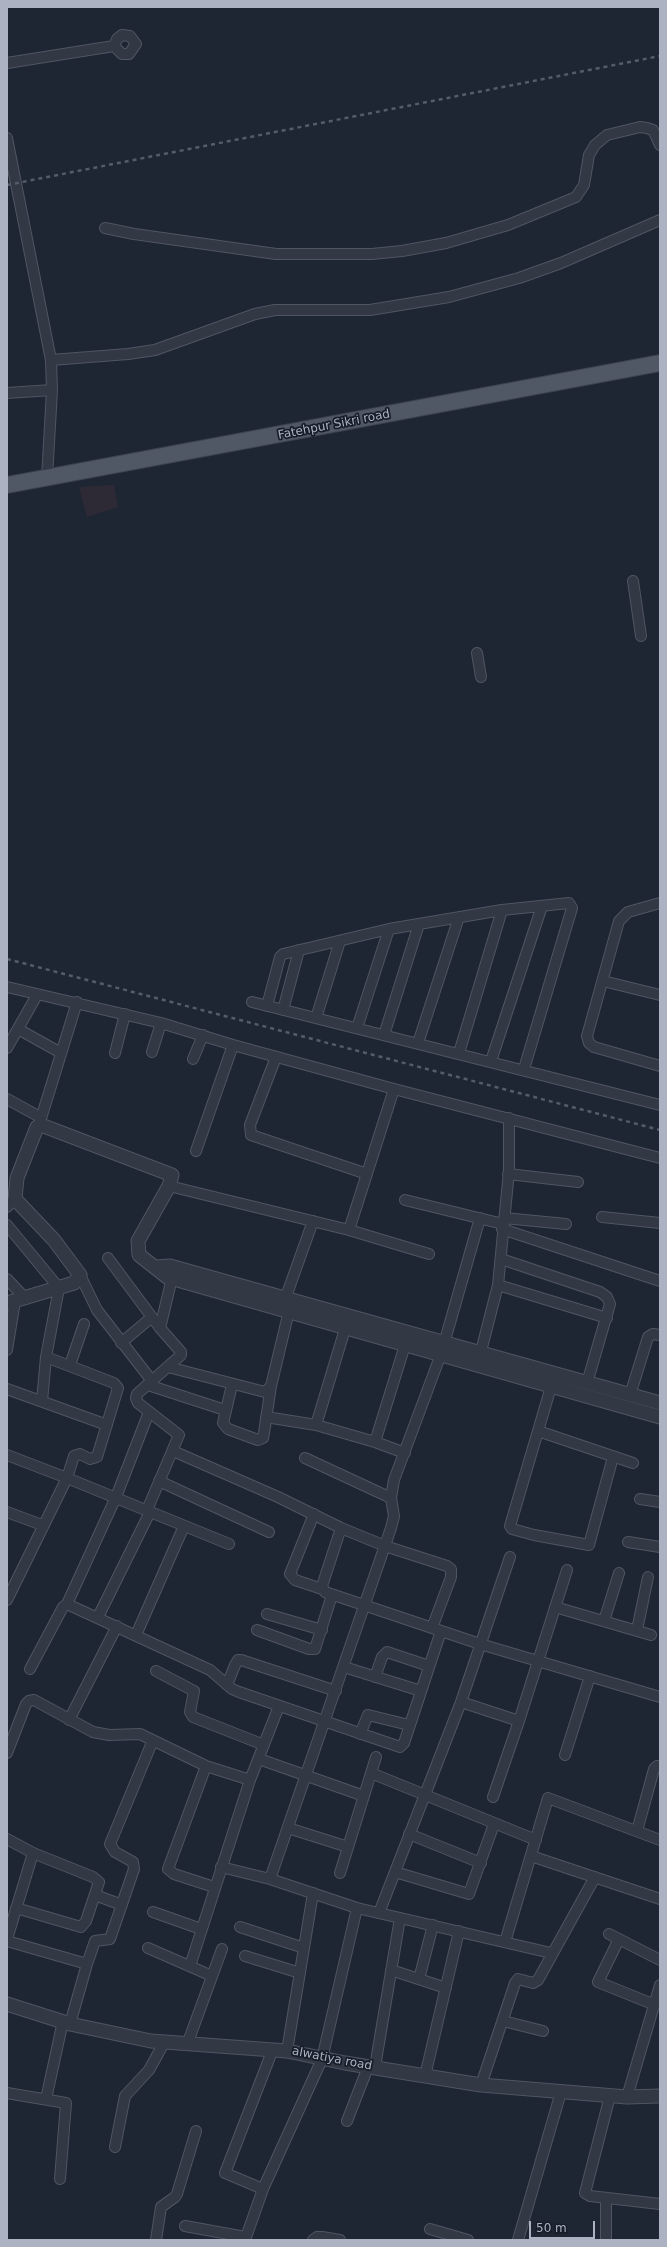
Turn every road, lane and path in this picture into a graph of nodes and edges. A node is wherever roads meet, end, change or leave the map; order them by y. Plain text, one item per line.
1 (114, 46) dead end
2 (7, 63) edge
3 (7, 138) edge
4 (660, 145) edge
5 (660, 220) edge
6 (105, 228) dead end
7 (51, 360) junction
8 (660, 363) edge
9 (52, 390) junction
10 (7, 394) edge
11 (47, 478) junction
12 (7, 485) edge
13 (633, 581) dead end
14 (641, 636) dead end
15 (477, 653) dead end
16 (481, 677) dead end
17 (660, 903) edge
18 (542, 906) junction
19 (502, 910) junction
20 (459, 917) junction
21 (419, 924) junction
22 (389, 929) junction
23 (340, 941) junction
24 (299, 950) junction
25 (603, 981) junction
26 (7, 987) edge
27 (37, 995) junction
28 (660, 996) edge
29 (77, 1002) junction
30 (252, 1002) dead end
31 (267, 1006) junction
32 (284, 1010) junction
33 (125, 1014) junction
34 (316, 1018) junction
35 (161, 1023) junction
36 (357, 1028) junction
37 (18, 1029) junction
38 (203, 1035) junction
39 (384, 1035) junction
40 (418, 1043) junction
41 (233, 1045) junction
42 (7, 1048) edge
43 (152, 1052) dead end
44 (115, 1053) dead end
45 (459, 1053) junction
46 (61, 1054) junction
47 (276, 1057) junction
48 (193, 1059) dead end
49 (492, 1061) junction
50 (660, 1066) edge
51 (524, 1069) junction
52 (394, 1089) junction
53 (7, 1099) edge
54 (660, 1105) edge
55 (509, 1118) junction
56 (39, 1121) junction
57 (196, 1151) dead end
58 (660, 1158) edge
59 (367, 1174) junction
60 (508, 1174) junction
61 (578, 1182) dead end
62 (169, 1186) junction
63 (405, 1200) dead end
64 (11, 1203) edge
65 (602, 1216) dead end
66 (480, 1218) junction
67 (313, 1221) junction
68 (503, 1223) junction
69 (660, 1223) edge
70 (566, 1224) dead end
71 (7, 1225) edge
72 (349, 1230) junction
73 (429, 1254) dead end
74 (108, 1258) dead end
75 (501, 1259) junction
76 (157, 1267) junction
77 (80, 1275) junction
78 (172, 1278) junction
79 (7, 1280) edge
80 (660, 1281) edge
81 (498, 1285) junction
82 (59, 1288) junction
83 (16, 1301) edge
84 (286, 1306) junction
85 (152, 1317) junction
86 (607, 1318) junction
87 (84, 1324) dead end
88 (160, 1328) junction
89 (345, 1329) junction
90 (660, 1335) edge
91 (121, 1343) junction
92 (405, 1344) junction
93 (443, 1348) junction
94 (7, 1350) edge
95 (46, 1357) junction
96 (479, 1359) junction
97 (70, 1365) junction
98 (168, 1367) junction
99 (553, 1380) junction
100 (150, 1383) junction
101 (587, 1383) junction
102 (232, 1384) junction
103 (271, 1386) junction
104 (7, 1389) edge
105 (630, 1395) junction
106 (42, 1401) junction
107 (660, 1403) edge
108 (226, 1410) junction
109 (149, 1412) junction
110 (266, 1417) junction
111 (660, 1417) edge
112 (107, 1425) junction
113 (316, 1426) junction
114 (538, 1431) junction
115 (375, 1442) junction
116 (173, 1451) junction
117 (405, 1453) junction
118 (7, 1455) edge
119 (613, 1457) junction
120 (305, 1458) dead end
121 (633, 1463) dead end
122 (68, 1478) junction
123 (159, 1481) junction
124 (116, 1498) junction
125 (391, 1498) junction
126 (640, 1498) dead end
127 (660, 1502) edge
128 (149, 1511) junction
129 (7, 1512) edge
130 (314, 1514) junction
131 (42, 1525) junction
132 (184, 1526) junction
133 (341, 1528) junction
134 (269, 1532) dead end
135 (628, 1542) dead end
136 (229, 1544) dead end
137 (385, 1546) junction
138 (660, 1547) edge
139 (510, 1557) dead end
140 (567, 1570) dead end
141 (619, 1573) dead end
142 (648, 1577) dead end
143 (322, 1589) junction
144 (332, 1595) junction
145 (7, 1600) edge
146 (67, 1604) junction
147 (364, 1606) junction
148 (555, 1607) junction
149 (267, 1614) dead end
150 (98, 1617) junction
151 (604, 1621) junction
152 (117, 1626) junction
153 (257, 1630) dead end
154 (322, 1630) junction
155 (436, 1630) junction
156 (637, 1630) junction
157 (136, 1635) junction
158 (651, 1635) dead end
159 (480, 1644) junction
160 (539, 1661) junction
161 (429, 1666) junction
162 (344, 1667) junction
163 (30, 1669) dead end
164 (156, 1671) dead end
165 (590, 1676) junction
166 (375, 1677) junction
167 (227, 1685) junction
168 (336, 1691) junction
169 (421, 1691) junction
170 (660, 1697) edge
171 (461, 1702) junction
172 (279, 1706) junction
173 (69, 1720) junction
174 (518, 1721) junction
175 (325, 1722) junction
176 (409, 1725) junction
177 (360, 1734) junction
178 (153, 1740) junction
179 (264, 1745) junction
180 (7, 1753) edge
181 (565, 1755) dead end
182 (376, 1758) dead end
183 (259, 1759) junction
184 (660, 1765) edge
185 (206, 1766) junction
186 (371, 1773) junction
187 (306, 1776) junction
188 (250, 1780) junction
189 (424, 1794) junction
190 (364, 1796) junction
191 (493, 1797) dead end
192 (494, 1824) junction
193 (288, 1828) junction
194 (637, 1831) junction
195 (409, 1834) junction
196 (7, 1839) edge
197 (536, 1840) junction
198 (660, 1840) edge
199 (348, 1847) junction
200 (34, 1853) junction
201 (531, 1856) junction
202 (481, 1863) junction
203 (221, 1867) junction
204 (395, 1872) junction
205 (340, 1873) dead end
206 (595, 1877) junction
207 (270, 1879) junction
208 (214, 1887) junction
209 (313, 1894) junction
210 (95, 1896) junction
211 (660, 1899) edge
212 (122, 1905) junction
213 (16, 1908) junction
214 (357, 1908) junction
215 (153, 1912) dead end
216 (379, 1913) junction
217 (400, 1918) junction
218 (433, 1925) junction
219 (240, 1928) dead end
220 (201, 1929) junction
221 (459, 1932) junction
222 (609, 1934) dead end
223 (619, 1939) junction
224 (7, 1940) edge
225 (505, 1942) junction
226 (148, 1948) dead end
227 (304, 1948) junction
228 (222, 1949) dead end
229 (551, 1953) junction
230 (245, 1956) dead end
231 (660, 1960) edge
232 (87, 1964) junction
233 (190, 1966) junction
234 (391, 1970) junction
235 (300, 1973) junction
236 (212, 1976) junction
237 (419, 1980) junction
238 (660, 1985) edge
239 (446, 1988) junction
240 (7, 2004) edge
241 (655, 2005) junction
242 (503, 2021) junction
243 (67, 2022) junction
244 (543, 2032) dead end
245 (165, 2041) junction
246 (188, 2042) junction
247 (272, 2049) junction
248 (287, 2051) junction
249 (322, 2059) junction
250 (372, 2067) junction
251 (425, 2076) junction
252 (481, 2085) junction
253 (561, 2092) junction
254 (7, 2093) edge
255 (610, 2096) junction
256 (660, 2096) edge
257 (627, 2097) junction
258 (46, 2099) junction
259 (347, 2121) dead end
260 (196, 2131) dead end
261 (115, 2147) dead end
262 (60, 2179) dead end
263 (263, 2189) junction
264 (606, 2198) junction
265 (660, 2204) edge
266 (185, 2226) dead end
267 (430, 2229) dead end
268 (245, 2239) edge
269 (156, 2240) edge
270 (313, 2240) edge
271 (340, 2240) edge
272 (468, 2240) edge
273 (518, 2240) edge
274 (606, 2240) edge

1 - 2 street
3 - 7 street
4 - 6 street
5 - 7 street
7 - 9 street
8 - 11 main road, Fatehpur Sikri road
9 - 10 street
9 - 11 street
11 - 12 main road, Fatehpur Sikri road
13 - 14 street
15 - 16 street
17 - 25 street
18 - 19 street
18 - 49 street
18 - 51 street
19 - 20 street
19 - 45 street
20 - 21 street
20 - 40 street
21 - 22 street
21 - 39 street
22 - 23 street
22 - 36 street
23 - 24 street
23 - 34 street
24 - 31 street
24 - 32 street
25 - 28 street
25 - 50 street
26 - 27 street
27 - 29 street
27 - 37 street
29 - 33 street
29 - 46 street
30 - 31 street
31 - 32 street
32 - 34 street
33 - 35 street
33 - 44 street
34 - 36 street
35 - 38 street
35 - 43 street
36 - 39 street
37 - 42 street
37 - 46 street
38 - 41 street
38 - 48 street
39 - 40 street
40 - 45 street
41 - 47 street
41 - 57 street
45 - 49 street
46 - 56 street
47 - 52 street
47 - 59 street
49 - 51 street
51 - 54 street
52 - 55 street
52 - 59 street
53 - 56 street
55 - 58 street
55 - 60 street
56 - 62 street
56 - 64 street
59 - 72 street
60 - 61 street
60 - 68 street
62 - 67 street
62 - 76 street
63 - 66 street
64 - 77 street
65 - 69 street
66 - 68 street
66 - 93 street
67 - 72 street
67 - 84 street
68 - 70 street
68 - 75 street
68 - 80 street
71 - 82 street
72 - 73 street
74 - 85 street
75 - 81 street
75 - 86 street
76 - 78 street
76 - 84 street
77 - 82 street
77 - 91 street
78 - 84 street
78 - 88 street
79 - 83 street
81 - 86 street
81 - 96 street
82 - 83 street
82 - 95 street
83 - 94 street
84 - 89 street
84 - 93 street
84 - 103 street
85 - 88 street
85 - 91 street
86 - 101 street
87 - 97 street
88 - 98 street
89 - 92 street
89 - 113 street
90 - 105 street
91 - 100 street
92 - 93 street
92 - 115 street
93 - 96 street
93 - 117 street
95 - 97 street
95 - 106 street
96 - 99 street
97 - 112 street
98 - 100 street
98 - 102 street
99 - 101 street
99 - 111 street
99 - 114 street
100 - 108 street
100 - 109 street
101 - 105 street
102 - 103 street
102 - 108 street
103 - 110 street
104 - 106 street
105 - 107 street
106 - 112 street
108 - 110 street
109 - 116 street
109 - 124 street
110 - 113 street
112 - 122 street
113 - 115 street
114 - 119 street
114 - 119 street
115 - 117 street
116 - 123 street
116 - 130 street
117 - 125 street
118 - 122 street
119 - 121 street
120 - 125 street
122 - 124 street
122 - 131 street
123 - 128 street
123 - 134 street
124 - 128 street
124 - 146 street
125 - 137 street
126 - 127 street
128 - 132 street
128 - 150 street
129 - 131 street
130 - 133 street
130 - 143 street
131 - 145 street
132 - 136 street
132 - 157 street
133 - 137 street
133 - 143 street
135 - 138 street
137 - 147 street
137 - 155 street
139 - 159 street
140 - 148 street
141 - 151 street
142 - 156 street
143 - 144 street
144 - 147 street
144 - 154 street
146 - 150 street
146 - 163 street
147 - 155 street
147 - 162 street
148 - 151 street
148 - 160 street
149 - 154 street
150 - 152 street
151 - 156 street
152 - 157 street
152 - 173 street
153 - 154 street
155 - 159 street
155 - 161 street
156 - 158 street
157 - 167 street
159 - 160 street
159 - 171 street
160 - 165 street
160 - 174 street
161 - 166 street
161 - 169 street
162 - 166 street
162 - 168 street
164 - 179 street
165 - 170 street
165 - 181 street
166 - 169 street
167 - 168 street
167 - 172 street
168 - 175 street
169 - 176 street
171 - 174 street
171 - 189 street
172 - 175 street
172 - 179 street
173 - 178 street
173 - 180 street
174 - 191 street
175 - 177 street
175 - 187 street
176 - 177 street
176 - 177 street
178 - 185 street
178 - 212 street
179 - 183 street
182 - 186 street
183 - 187 street
183 - 188 street
184 - 194 street
185 - 188 street
185 - 208 street
186 - 189 street
186 - 190 street
187 - 190 street
187 - 193 street
188 - 203 street
189 - 192 street
189 - 195 street
190 - 199 street
192 - 197 street
192 - 202 street
193 - 199 street
193 - 207 street
194 - 197 street
194 - 198 street
195 - 202 street
195 - 204 street
196 - 200 street
197 - 201 street
199 - 205 street
200 - 210 street
200 - 213 street
201 - 206 street
201 - 225 street
202 - 204 street
203 - 207 street
203 - 208 street
204 - 216 street
206 - 211 street
206 - 229 street
207 - 209 street
208 - 220 street
209 - 214 street
209 - 227 street
210 - 212 street
210 - 213 street
212 - 232 street
213 - 224 street
214 - 216 street
214 - 249 street
215 - 220 street
216 - 217 street
217 - 218 street
217 - 234 street
218 - 221 street
218 - 237 street
219 - 227 street
220 - 233 street
221 - 225 street
221 - 239 street
222 - 223 street
223 - 231 street
223 - 241 street
224 - 232 street
225 - 229 street
226 - 233 street
227 - 235 street
228 - 236 street
229 - 242 street
230 - 235 street
232 - 243 street
233 - 236 street
234 - 237 street
234 - 250 street
235 - 248 street
236 - 246 street
237 - 239 street
238 - 241 street
239 - 251 street
240 - 243 street, alwatiya road
241 - 257 street
242 - 244 street
242 - 252 street
243 - 245 street, alwatiya road
243 - 258 street
245 - 246 street, alwatiya road
245 - 261 street
246 - 247 street, alwatiya road
247 - 248 street, alwatiya road
247 - 263 street
248 - 249 street, alwatiya road
249 - 250 street, alwatiya road
249 - 263 street
250 - 251 street, alwatiya road
250 - 259 street
251 - 252 street, alwatiya road
252 - 253 street, alwatiya road
253 - 255 street, alwatiya road
253 - 273 street
254 - 258 street
255 - 257 street, alwatiya road
255 - 264 street
256 - 257 street, alwatiya road
258 - 262 street
260 - 269 street
263 - 268 street
264 - 265 street
264 - 274 street
266 - 268 street
267 - 272 street
270 - 271 street

